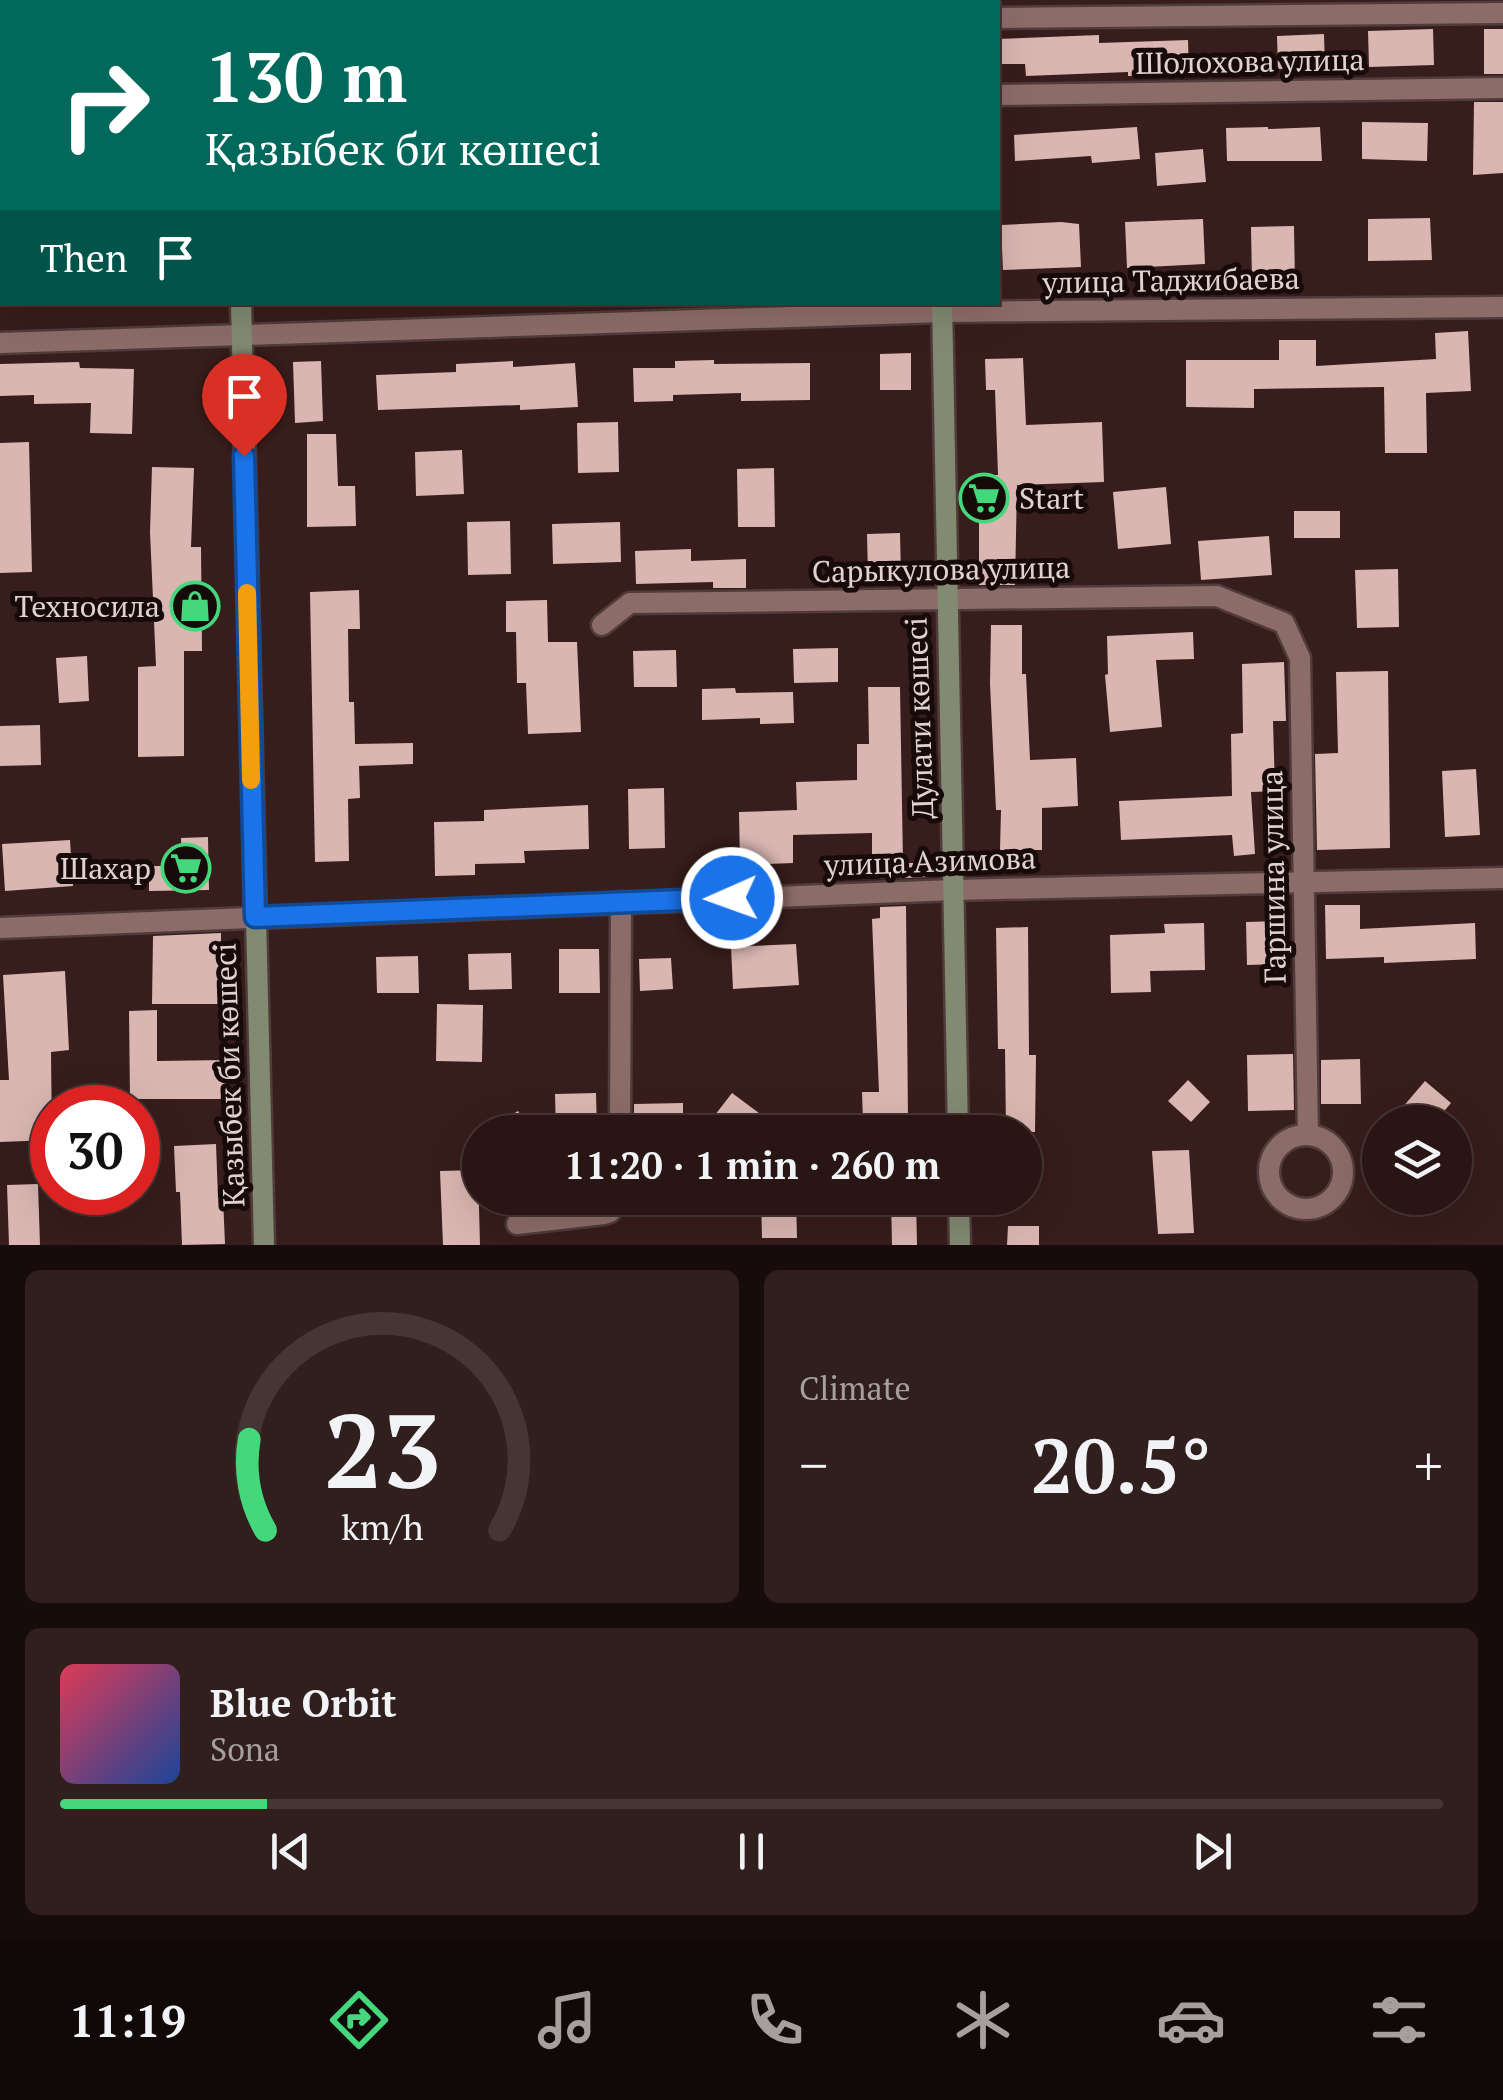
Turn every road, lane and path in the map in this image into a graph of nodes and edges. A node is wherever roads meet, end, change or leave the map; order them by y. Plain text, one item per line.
1 (1503, 14) edge
2 (1000, 18) edge
3 (1503, 88) edge
4 (1000, 95) edge
5 (241, 305) edge
6 (1503, 307) edge
7 (942, 308) edge
8 (241, 337) junction
9 (0, 343) edge
10 (946, 599) junction
11 (1284, 623) joint
12 (602, 626) dead end
13 (1503, 878) edge
14 (1302, 881) junction
15 (953, 890) junction
16 (621, 902) junction
17 (255, 917) junction
18 (0, 928) edge
19 (620, 1115) edge
20 (958, 1115) edge
21 (1308, 1134) dead end
22 (595, 1215) edge
23 (959, 1215) edge
24 (517, 1224) dead end
25 (264, 1245) edge
26 (960, 1245) edge

1 - 2 street, Шолохова улица
3 - 4 street, Шолохова улица
5 - 8 main road, Қазыбек би көшесі
6 - 7 street, улица Таджибаева
7 - 8 street, улица Таджибаева
7 - 10 main road, Дулати көшесі
8 - 9 street, улица Таджибаева
8 - 17 main road, Қазыбек би көшесі
10 - 11 street, Сарыкулова улица
10 - 12 street, Сарыкулова улица
10 - 15 main road, Дулати көшесі
11 - 14 street, Гаршина улица
13 - 14 street, улица Азимова
14 - 15 street, улица Азимова
14 - 21 street, Гаршина улица
15 - 16 street, улица Азимова
15 - 20 main road, Дулати көшесі
16 - 17 street, улица Азимова
16 - 19 street
17 - 18 street, улица Азимова
17 - 25 main road, Қазыбек би көшесі
22 - 24 street
23 - 26 main road

